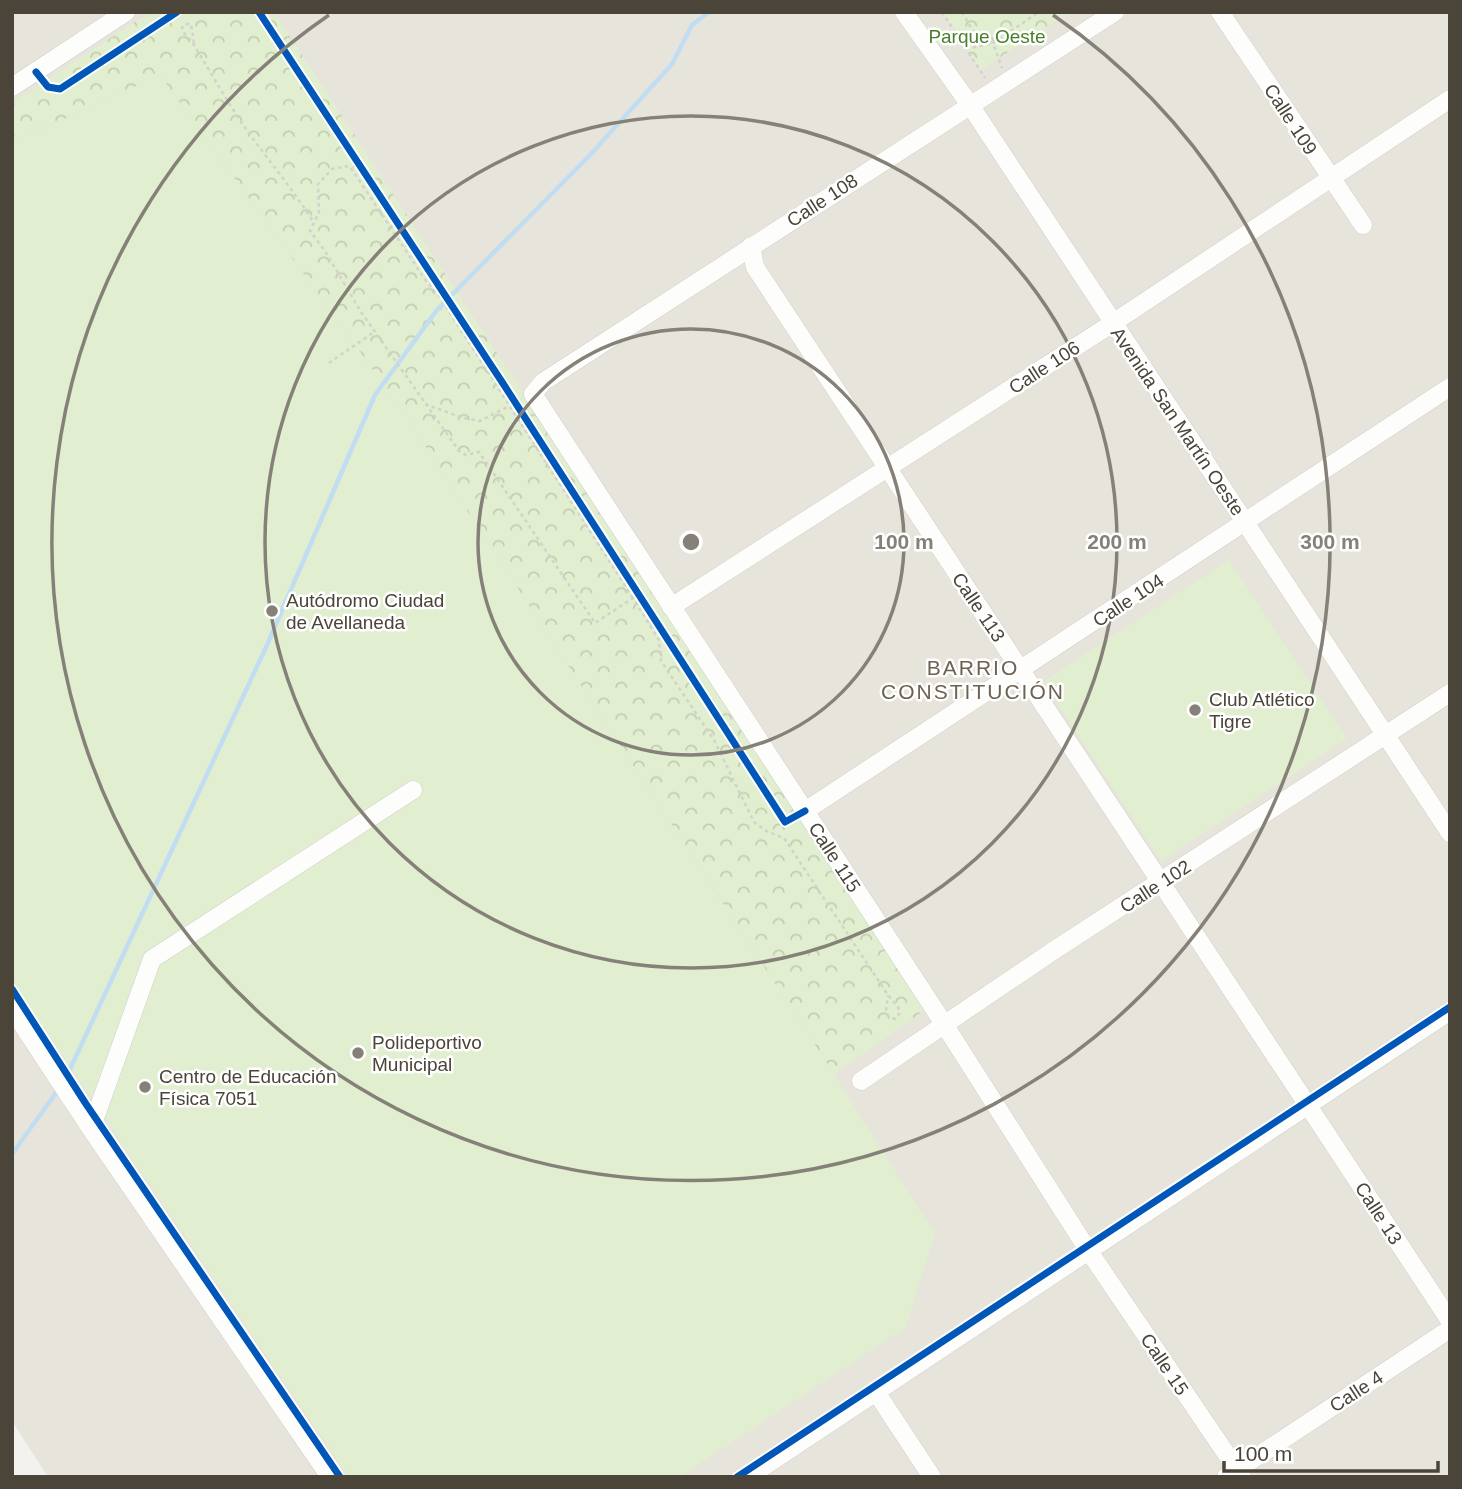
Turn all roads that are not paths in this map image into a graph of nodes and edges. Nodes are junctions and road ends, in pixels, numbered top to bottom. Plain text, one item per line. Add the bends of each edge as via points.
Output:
1 (126, 12) edge
2 (904, 12) edge
3 (1115, 12) edge
4 (1220, 12) edge
5 (15, 79) edge
6 (1450, 99) edge
7 (970, 105) junction
8 (1329, 177) junction
9 (1363, 225) dead end
10 (751, 246) junction
11 (1113, 323) junction
12 (1450, 387) edge
13 (533, 394) joint
14 (887, 468) junction
15 (1245, 523) junction
16 (671, 607) junction
17 (1021, 670) junction
18 (1450, 693) edge
19 (1386, 735) junction
20 (413, 790) dead end
21 (805, 811) junction
22 (1450, 833) edge
23 (1161, 882) junction
24 (12, 1009) edge
25 (1450, 1011) edge
26 (944, 1024) junction
27 (861, 1081) dead end
28 (1309, 1105) junction
29 (91, 1129) junction
30 (1088, 1251) junction
31 (1450, 1321) edge
32 (1450, 1329) edge
33 (876, 1392) junction
34 (1235, 1474) edge
35 (330, 1477) edge
36 (748, 1477) edge
37 (932, 1477) edge

1 - 5 street
2 - 7 street, Avenida San Martín Oeste
3 - 7 street, Calle 108
4 - 8 street, Calle 109
6 - 8 street, Calle 106
7 - 10 street, Calle 108
7 - 11 street, Avenida San Martín Oeste
8 - 9 street, Calle 109
8 - 11 street, Calle 106
10 - 13 street, Calle 108 via 543,382
10 - 14 street, Calle 113 via 755,267
11 - 14 street, Calle 106
11 - 15 street, Avenida San Martín Oeste
12 - 15 street, Calle 104
13 - 16 street, Calle 115
14 - 16 street, Calle 106
14 - 17 street, Calle 113
15 - 17 street, Calle 104
15 - 19 street, Avenida San Martín Oeste
16 - 21 street, Calle 115
17 - 21 street, Calle 104
17 - 23 street, Calle 113
18 - 19 street, Calle 102
19 - 22 street, Avenida San Martín Oeste
19 - 23 street, Calle 102
20 - 29 street via 152,958
21 - 26 street, Calle 115
23 - 26 street, Calle 102
23 - 28 street, Calle 113
24 - 29 street
25 - 28 street
26 - 27 street, Calle 102
26 - 30 street, Calle 115
28 - 30 street
28 - 31 street, Calle 13
29 - 35 street
30 - 33 street
30 - 34 street, Calle 15
32 - 34 street, Calle 4
33 - 36 street
33 - 37 street

